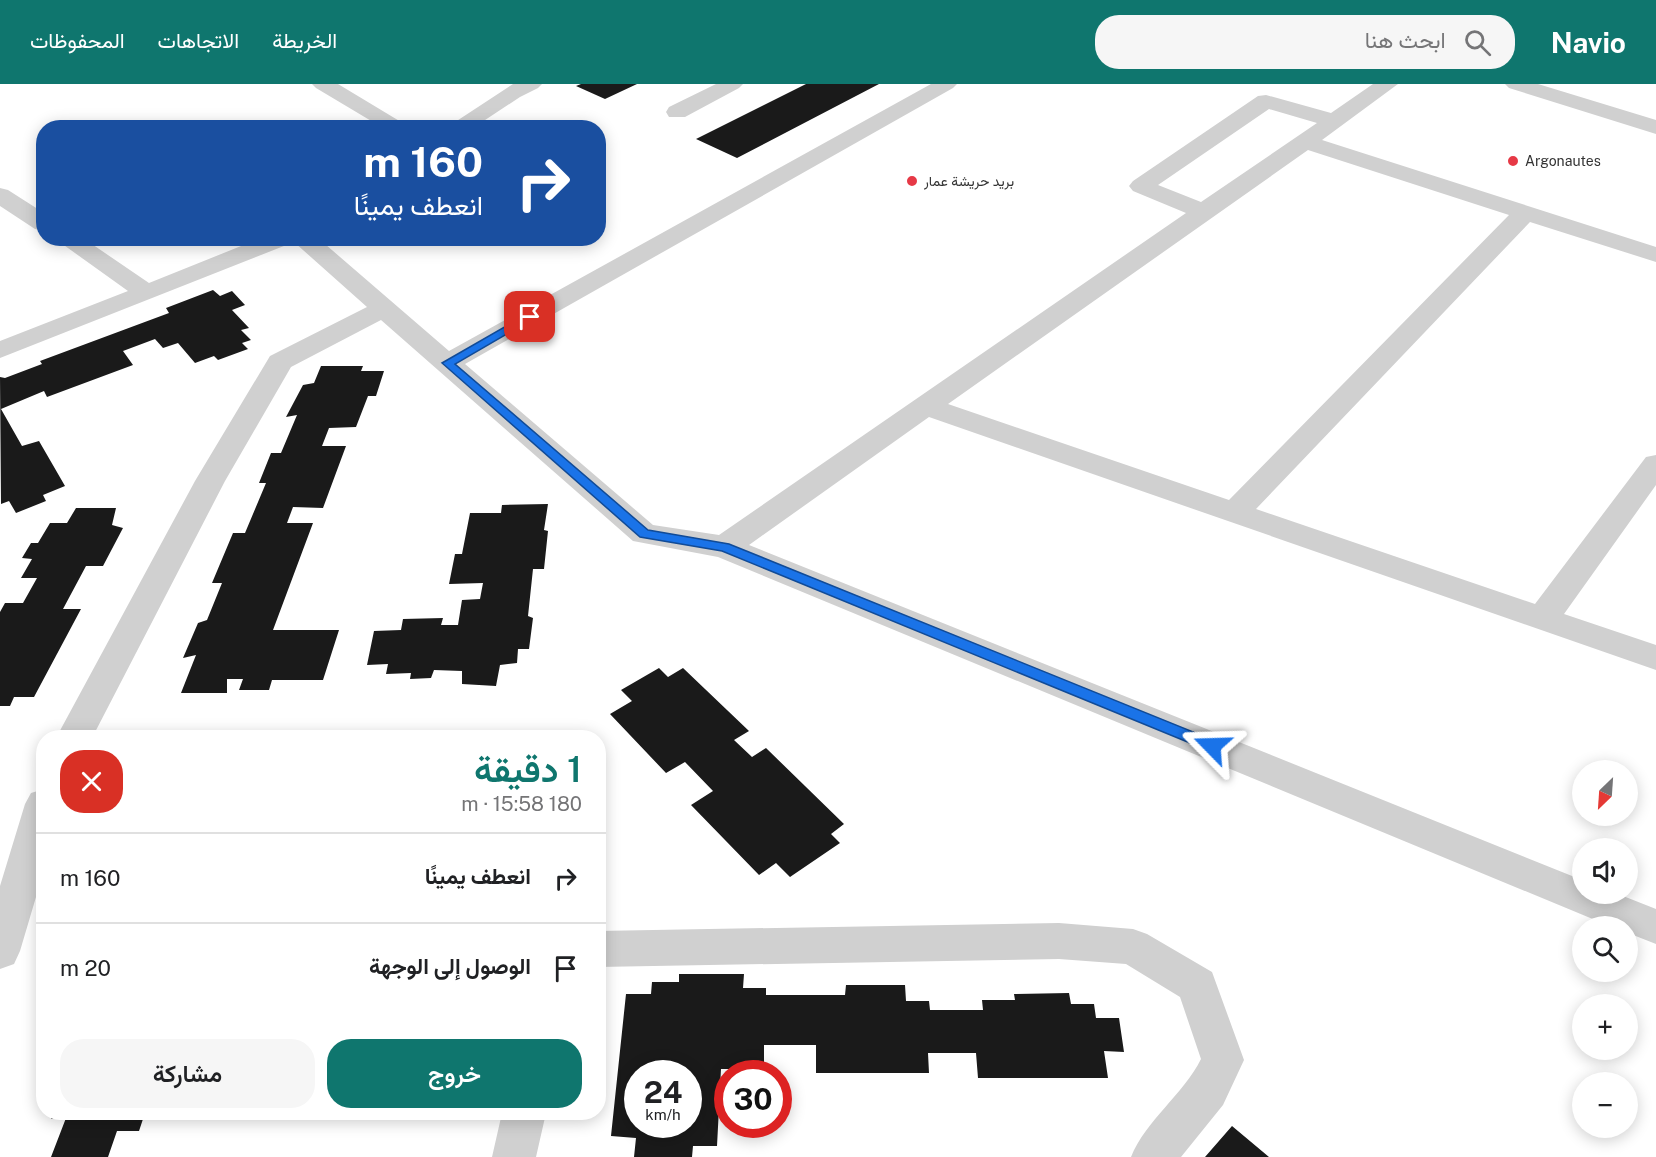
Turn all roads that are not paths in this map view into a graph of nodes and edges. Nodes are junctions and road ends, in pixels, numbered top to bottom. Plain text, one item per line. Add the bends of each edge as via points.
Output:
1 (322, 84) edge
2 (531, 84) edge
3 (732, 84) edge
4 (946, 84) edge
5 (1387, 84) edge
6 (1516, 84) edge
7 (677, 112) dead end
8 (386, 120) edge
9 (469, 120) edge
10 (1334, 121) junction
11 (1656, 127) edge
12 (1304, 141) junction
13 (0, 195) edge
14 (1204, 212) junction
15 (1525, 213) junction
16 (36, 219) edge
17 (78, 246) edge
18 (264, 246) edge
19 (312, 246) edge
20 (1656, 255) edge
21 (147, 293) junction
22 (384, 309) junction
23 (0, 350) edge
24 (447, 363) junction
25 (925, 406) junction
26 (1656, 464) edge
27 (1234, 513) junction
28 (724, 547) junction
29 (1542, 619) junction
30 (1656, 658) edge
31 (78, 730) edge
32 (36, 831) edge
33 (1656, 927) edge
34 (606, 949) edge
35 (0, 951) edge
36 (522, 1120) edge
37 (514, 1157) edge
38 (1153, 1157) edge

1 - 8 street
2 - 9 street
3 - 7 street
4 - 24 street
5 - 10 street
6 - 11 street
10 - 12 street
10 - 14 street via 1266,101 1141,186
12 - 14 street
12 - 15 street
13 - 16 street
14 - 25 street
15 - 20 street
15 - 27 street
17 - 21 street
18 - 21 street
19 - 22 street
21 - 23 street
22 - 24 street
22 - 31 street via 280,362 210,482
24 - 28 street via 644,534
25 - 27 street
25 - 28 street
26 - 29 street
27 - 29 street
28 - 33 street
29 - 30 street
32 - 35 street
34 - 38 street via 1059,941 1133,947 1197,985 1223,1060 1208,1090
36 - 37 street

